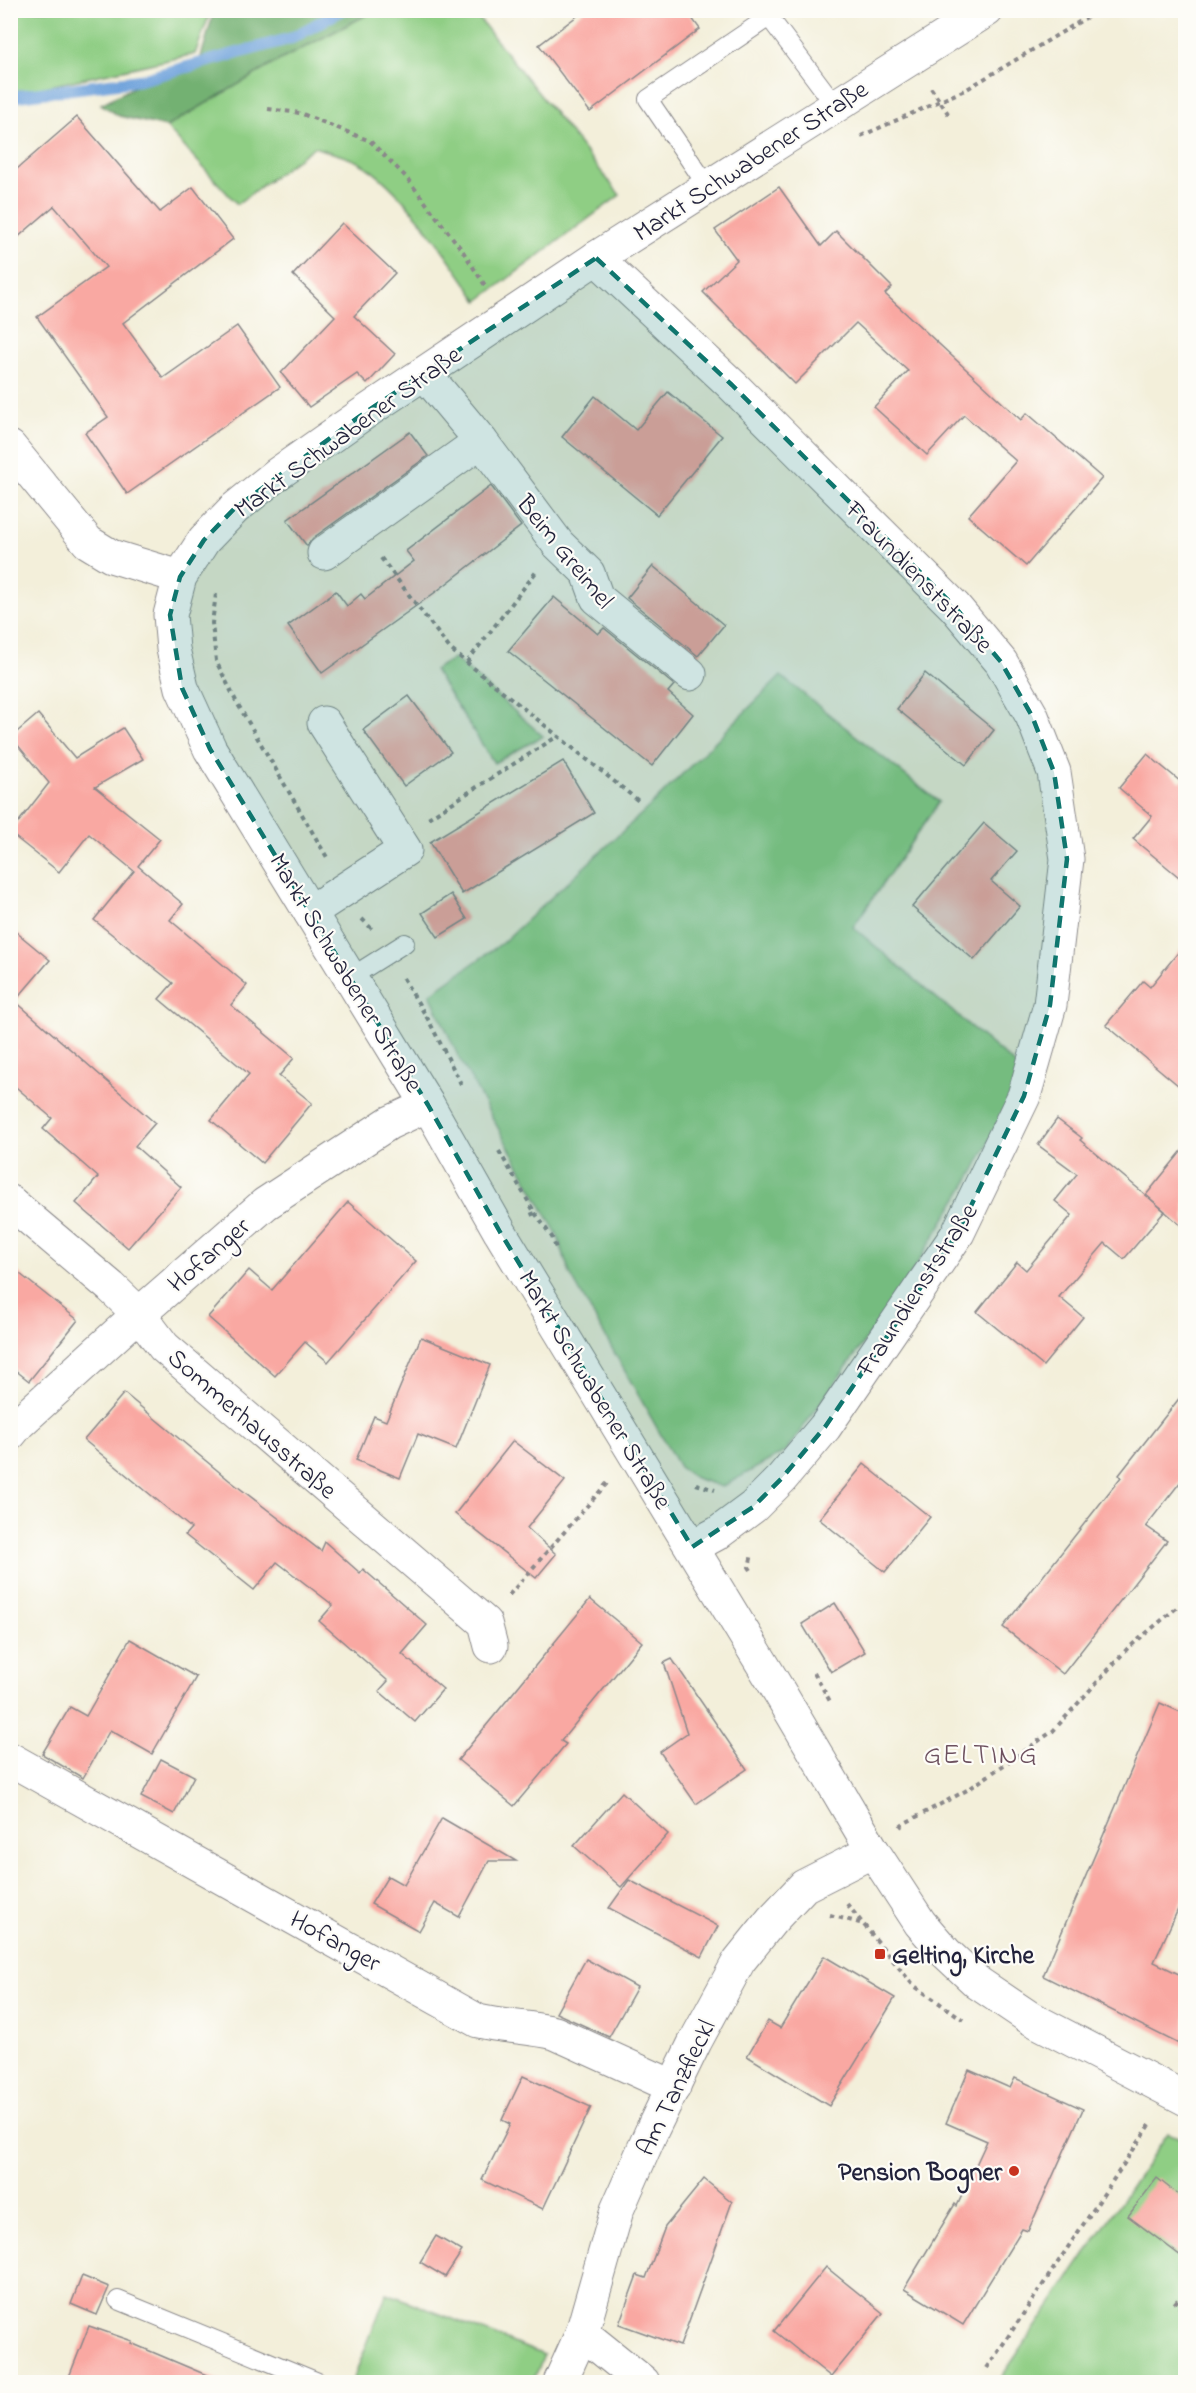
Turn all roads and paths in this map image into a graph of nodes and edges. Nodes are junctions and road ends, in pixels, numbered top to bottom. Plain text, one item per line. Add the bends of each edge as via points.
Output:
1 (987, 10) edge
2 (835, 105) junction
3 (268, 109) dead end
4 (708, 187) junction
5 (596, 258) junction
6 (506, 318) junction
7 (425, 374) junction
8 (481, 441) junction
9 (10, 447) edge
10 (359, 528) junction
11 (558, 544) junction
12 (324, 553) dead end
13 (180, 577) junction
14 (467, 662) junction
15 (690, 674) dead end
16 (324, 723) dead end
17 (558, 736) junction
18 (641, 803) dead end
19 (439, 812) dead end
20 (310, 912) junction
21 (405, 943) dead end
22 (351, 977) junction
23 (428, 1105) junction
24 (10, 1202) edge
25 (139, 1314) junction
26 (10, 1434) edge
27 (609, 1480) dead end
28 (758, 1503) junction
29 (692, 1547) junction
30 (755, 1577) dead end
31 (1185, 1600) edge
32 (488, 1634) joint
33 (810, 1667) dead end
34 (831, 1706) dead end
35 (10, 1759) edge
36 (873, 1851) junction
37 (884, 1950) dead end
38 (880, 1954) dead end
39 (674, 2087) junction
40 (1185, 2099) edge
41 (1154, 2121) dead end
42 (1185, 2290) edge
43 (118, 2300) dead end
44 (1182, 2309) dead end
45 (582, 2333) junction
46 (987, 2368) dead end
47 (318, 2382) edge
48 (560, 2382) edge
49 (643, 2382) edge

1 - 2 street, Markt Schwabener Straße
2 - 4 street, Markt Schwabener Straße
2 - 4 lane via 769,17 648,99
3 - 6 path via 300,113 370,141 406,177 462,250
4 - 5 street, Markt Schwabener Straße
5 - 6 street, Markt Schwabener Straße
5 - 28 street, Fraundienststraße via 748,401 955,607 994,654 1032,716 1054,772 1062,815 1067,859 1050,1005 1024,1096 958,1233 825,1426
6 - 7 street, Markt Schwabener Straße
7 - 8 street, Beim Greimel
7 - 13 street, Markt Schwabener Straße via 276,475 234,509 204,540
8 - 10 street
8 - 11 street, Beim Greimel
9 - 13 street via 88,542 111,555
10 - 12 street
10 - 14 path via 450,649
11 - 14 path
11 - 15 street, Beim Greimel via 588,573 597,598
13 - 20 street, Markt Schwabener Straße via 170,615 182,688 210,749
14 - 17 path
16 - 20 street via 405,850
17 - 18 path
17 - 19 path
20 - 22 street, Markt Schwabener Straße
21 - 22 lane
22 - 23 street, Markt Schwabener Straße
23 - 25 street, Hofanger via 389,1123 265,1204
23 - 29 street, Markt Schwabener Straße via 500,1232
24 - 25 street, Sommerhausstraße
25 - 26 street, Hofanger
25 - 32 street, Sommerhausstraße via 164,1347
27 - 32 path
28 - 29 street, Fraundienststraße
28 - 30 path via 770,1523 755,1545 749,1567
29 - 36 street, Markt Schwabener Straße
31 - 36 path via 1127,1649 1053,1731 969,1789 905,1822
33 - 34 path
35 - 39 street, Hofanger via 478,2021 555,2034
36 - 39 street, Am Tanzfleckl via 804,1886 772,1920 739,1961
36 - 40 street, Markt Schwabener Straße via 920,1923 978,1983 1030,2018
37 - 38 path
39 - 45 street, Am Tanzfleckl via 617,2210
41 - 46 path
42 - 44 path via 1175,2303
43 - 47 lane
45 - 48 street, Am Tanzfleckl
45 - 49 street

